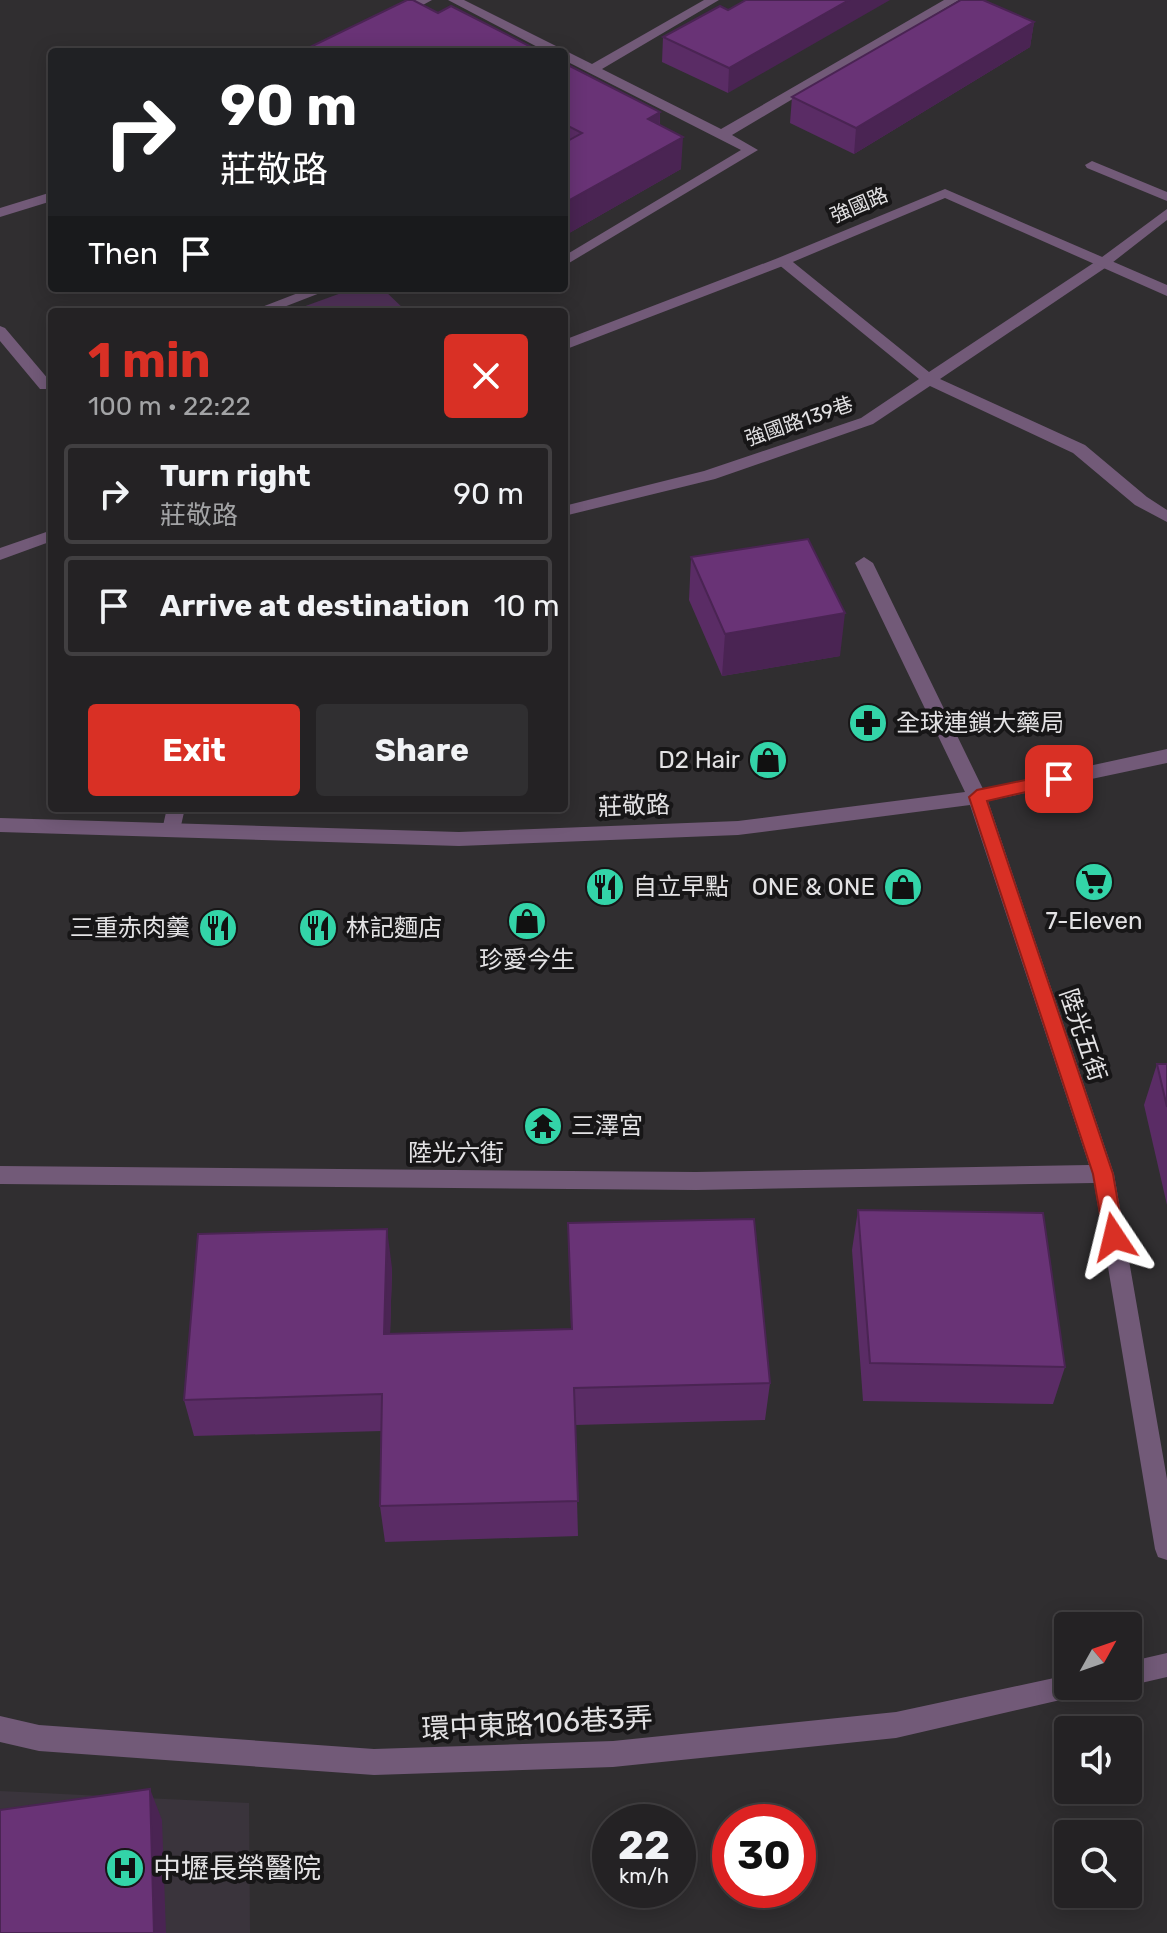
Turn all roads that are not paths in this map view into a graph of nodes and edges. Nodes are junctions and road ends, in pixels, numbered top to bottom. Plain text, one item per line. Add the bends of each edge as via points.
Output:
1 (426, 0) edge
2 (454, 0) edge
3 (713, 0) edge
4 (953, 0) edge
5 (385, 20) edge
6 (549, 48) edge
7 (568, 57) edge
8 (592, 69) junction
9 (721, 135) junction
10 (1092, 165) dead end
11 (48, 197) edge
12 (1167, 197) edge
13 (0, 213) edge
14 (1167, 213) edge
15 (568, 260) edge
16 (783, 261) junction
17 (1103, 263) junction
18 (1167, 291) edge
19 (314, 292) edge
20 (268, 308) edge
21 (0, 331) edge
22 (568, 343) edge
23 (929, 380) junction
24 (48, 385) edge
25 (568, 510) edge
26 (1167, 517) edge
27 (48, 536) edge
28 (0, 554) edge
29 (864, 563) dead end
30 (1167, 756) edge
31 (977, 797) junction
32 (175, 812) edge
33 (0, 825) edge
34 (171, 830) junction
35 (1103, 1174) junction
36 (0, 1175) edge
37 (1167, 1549) edge
38 (1167, 1665) edge
39 (1142, 1671) edge
40 (1054, 1690) edge
41 (0, 1729) edge

1 - 5 street
2 - 6 street
3 - 8 street
4 - 9 street
7 - 8 street
8 - 9 street
9 - 15 street via 751,150
10 - 12 street
11 - 13 street
14 - 17 street, 強國路139巷
16 - 17 street, 強國路 via 945,193
16 - 22 street, 強國路
16 - 23 street
17 - 18 street, 強國路
17 - 23 street, 強國路139巷
19 - 20 street
21 - 24 street
23 - 25 street, 強國路139巷 via 867,421 709,475
23 - 26 street via 1079,449
27 - 28 street
29 - 31 street, 陸光五街
30 - 31 street, 莊敬路
31 - 34 street, 莊敬路 via 722,829 459,839
31 - 35 street, 陸光五街
32 - 34 street
33 - 34 street, 莊敬路
35 - 36 street, 陸光六街 via 696,1181
35 - 37 street, 陸光五街
38 - 39 street
40 - 41 street, 環中東路106巷3弄 via 896,1725 613,1754 374,1762 39,1738

